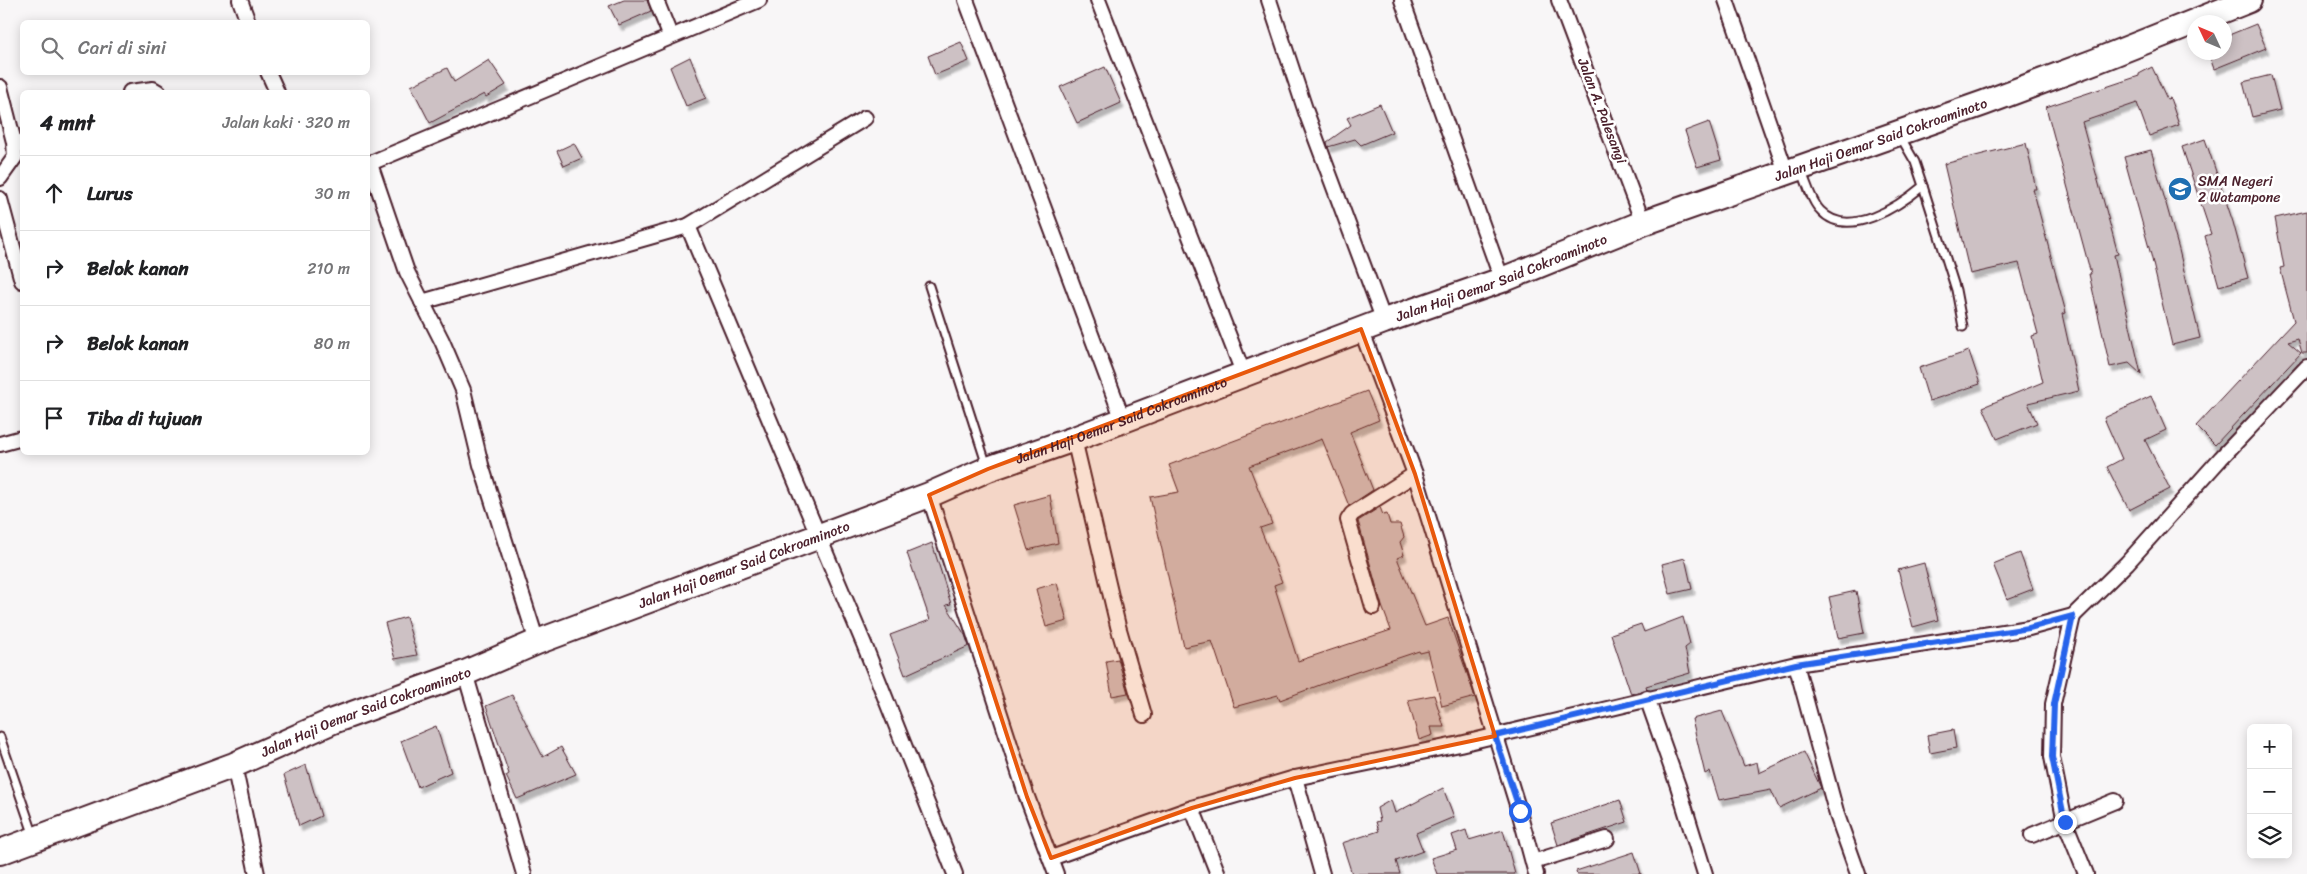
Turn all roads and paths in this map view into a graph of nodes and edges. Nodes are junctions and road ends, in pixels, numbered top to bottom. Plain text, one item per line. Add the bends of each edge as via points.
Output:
1 (240, 0) edge
2 (656, 0) edge
3 (759, 0) edge
4 (966, 0) edge
5 (1098, 0) edge
6 (1268, 0) edge
7 (1402, 0) edge
8 (1559, 0) edge
9 (1726, 0) edge
10 (2249, 0) edge
11 (247, 20) edge
12 (670, 35) junction
13 (269, 75) edge
14 (0, 87) edge
15 (276, 90) edge
16 (16, 118) edge
17 (865, 118) dead end
18 (1898, 133) junction
19 (370, 164) edge
20 (370, 167) edge
21 (1793, 170) junction
22 (0, 178) edge
23 (1923, 186) junction
24 (0, 199) edge
25 (1643, 223) junction
26 (688, 226) junction
27 (20, 274) edge
28 (1502, 280) junction
29 (929, 286) dead end
30 (422, 302) junction
31 (1384, 320) junction
32 (1963, 327) dead end
33 (1361, 329) junction
34 (2307, 367) edge
35 (1244, 375) junction
36 (1123, 420) junction
37 (20, 439) edge
38 (1074, 439) junction
39 (0, 444) edge
40 (988, 469) junction
41 (1415, 474) junction
42 (929, 495) junction
43 (816, 536) junction
44 (1373, 607) dead end
45 (2073, 616) junction
46 (537, 642) junction
47 (1796, 664) junction
48 (464, 673) junction
49 (1647, 698) junction
50 (1144, 716) dead end
51 (1495, 736) junction
52 (0, 737) edge
53 (234, 765) junction
54 (1296, 778) junction
55 (2114, 801) dead end
56 (1192, 808) junction
57 (2065, 822) junction
58 (2032, 835) dead end
59 (35, 839) junction
60 (1607, 839) dead end
61 (0, 852) edge
62 (1051, 858) junction
63 (1534, 868) edge
64 (257, 874) edge
65 (524, 874) edge
66 (955, 874) edge
67 (1056, 874) edge
68 (1218, 874) edge
69 (1322, 874) edge
70 (1705, 874) edge
71 (1858, 874) edge
72 (2086, 874) edge

1 - 11 street
2 - 12 street
3 - 12 street
4 - 36 street
5 - 35 street
6 - 31 street
7 - 28 street
8 - 25 street, Jalan A. Palesangi
9 - 21 street
10 - 18 highway, Jalan Haji Oemar Said Cokroaminoto via 2096,61
12 - 19 street
13 - 15 street
14 - 16 street
16 - 22 street via 15,157
17 - 26 street
18 - 21 highway, Jalan Haji Oemar Said Cokroaminoto
18 - 23 lane via 1915,162
20 - 30 street via 407,272
21 - 23 lane via 1819,210 1832,220 1857,222 1882,214
21 - 25 highway, Jalan Haji Oemar Said Cokroaminoto
23 - 32 lane via 1956,290
24 - 27 street
25 - 28 highway, Jalan Haji Oemar Said Cokroaminoto
26 - 30 street
26 - 43 street
28 - 31 highway, Jalan Haji Oemar Said Cokroaminoto
29 - 40 lane
30 - 46 street via 463,390 481,465
31 - 33 highway, Jalan Haji Oemar Said Cokroaminoto
33 - 35 highway, Jalan Haji Oemar Said Cokroaminoto
33 - 41 street
34 - 45 street via 2127,564
35 - 36 highway, Jalan Haji Oemar Said Cokroaminoto
36 - 38 highway, Jalan Haji Oemar Said Cokroaminoto
37 - 39 street
38 - 40 highway, Jalan Haji Oemar Said Cokroaminoto
38 - 50 street via 1118,626
40 - 42 highway, Jalan Haji Oemar Said Cokroaminoto
41 - 44 street via 1352,514 1348,520
41 - 51 street
42 - 43 highway, Jalan Haji Oemar Said Cokroaminoto
42 - 62 street via 1027,797
43 - 46 highway, Jalan Haji Oemar Said Cokroaminoto
43 - 66 street via 870,660
45 - 47 street via 2029,628
45 - 57 street via 2054,704 2052,757
46 - 48 highway, Jalan Haji Oemar Said Cokroaminoto
47 - 49 street
47 - 71 street via 1837,814
48 - 53 highway, Jalan Haji Oemar Said Cokroaminoto via 333,721
48 - 65 street
49 - 51 street
49 - 70 street
51 - 54 street
51 - 63 street via 1520,811
52 - 59 lane
53 - 59 highway, Jalan Haji Oemar Said Cokroaminoto
53 - 64 street
54 - 56 street
54 - 69 street
55 - 57 street
56 - 62 street
56 - 68 street
57 - 58 street
57 - 72 street
59 - 61 highway, Jalan Haji Oemar Said Cokroaminoto
60 - 63 street
62 - 67 street

